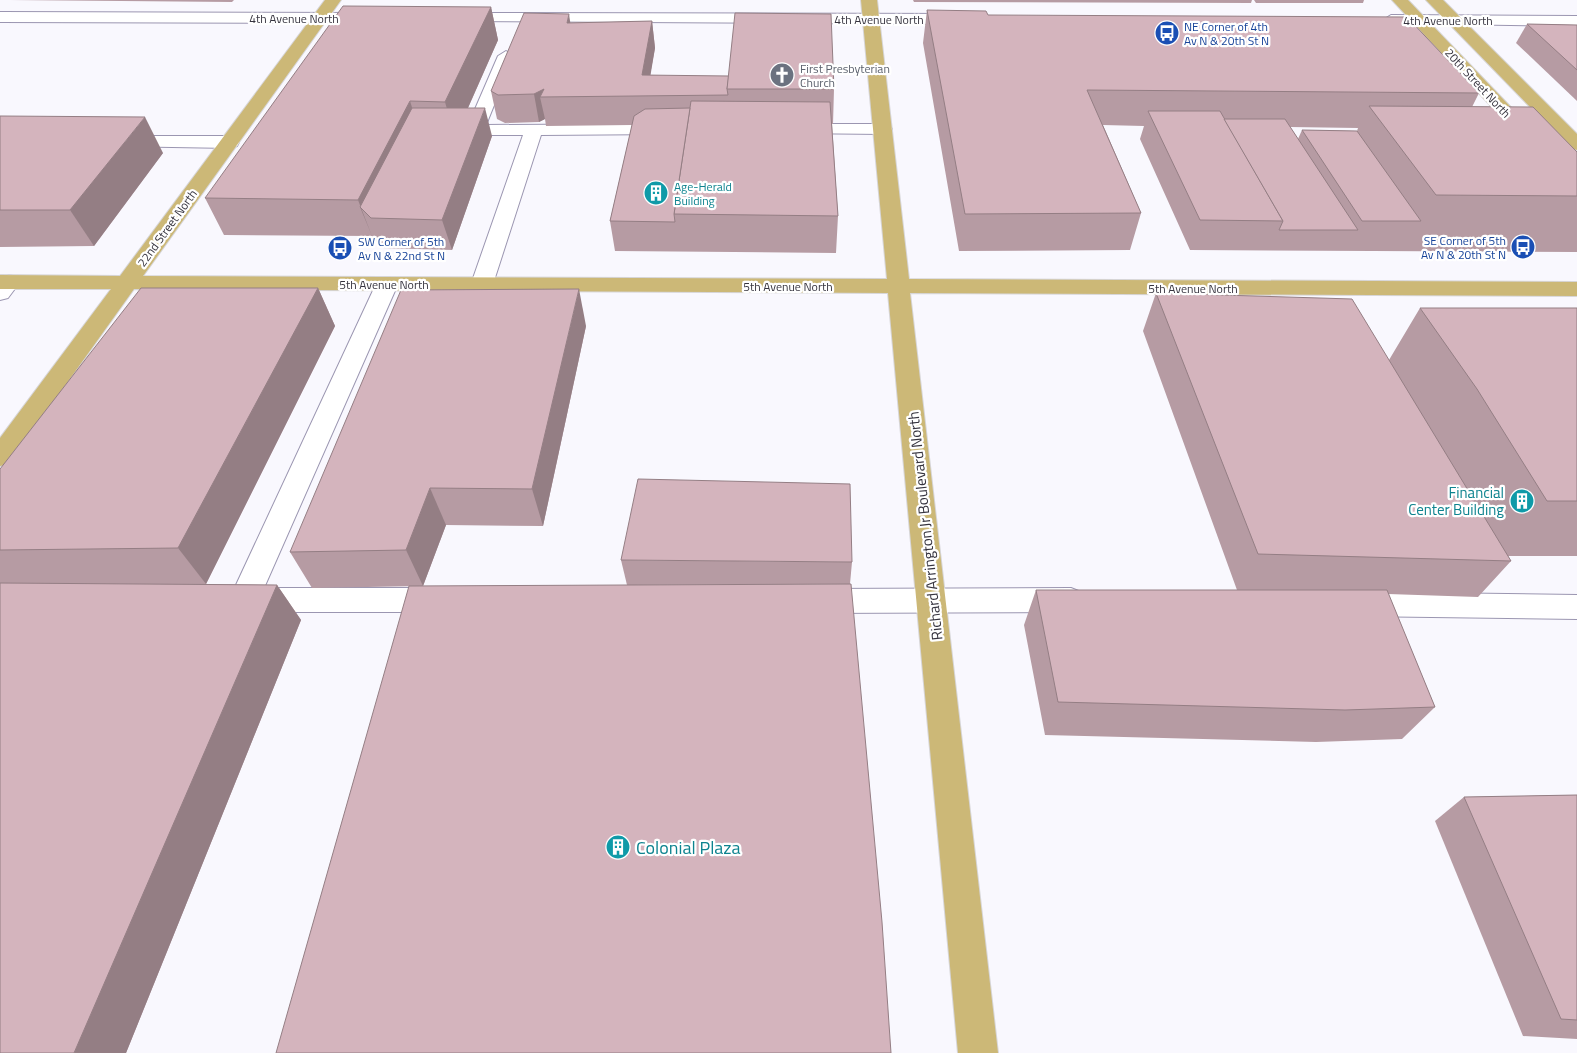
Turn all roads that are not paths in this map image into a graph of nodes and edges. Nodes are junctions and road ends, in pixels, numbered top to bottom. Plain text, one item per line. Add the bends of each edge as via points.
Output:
1 (334, 0) edge
2 (869, 0) edge
3 (1400, 0) edge
4 (1434, 0) edge
5 (0, 17) edge
6 (68, 18) junction
7 (320, 18) junction
8 (391, 18) edge
9 (440, 18) edge
10 (872, 19) junction
11 (980, 19) edge
12 (1372, 20) edge
13 (1419, 20) junction
14 (1454, 20) junction
15 (1577, 22) edge
16 (48, 36) dead end
17 (514, 36) edge
18 (534, 129) junction
19 (685, 129) edge
20 (775, 129) edge
21 (883, 129) junction
22 (1574, 137) edge
23 (102, 142) edge
24 (230, 142) junction
25 (1577, 187) edge
26 (127, 282) junction
27 (387, 284) junction
28 (482, 284) junction
29 (3, 286) edge
30 (899, 286) junction
31 (1577, 289) edge
32 (0, 456) edge
33 (214, 600) edge
34 (244, 600) junction
35 (464, 600) edge
36 (793, 601) edge
37 (933, 601) junction
38 (1093, 601) edge
39 (1330, 604) edge
40 (1577, 606) edge
41 (978, 1053) edge

1 - 7 main road, 22nd Street North
2 - 10 main road, Richard Arrington Jr Boulevard North
3 - 13 main road, 20th Street North
4 - 14 main road, 20th Street North
5 - 6 street, 4th Avenue North
6 - 7 street, 4th Avenue North
6 - 16 street
7 - 8 street, 4th Avenue North
7 - 24 main road, 22nd Street North
9 - 10 street, 4th Avenue North
10 - 11 street, 4th Avenue North
10 - 21 main road, Richard Arrington Jr Boulevard North
12 - 13 street, 4th Avenue North
13 - 14 street, 4th Avenue North
13 - 25 main road, 20th Street North
14 - 15 street, 4th Avenue North
14 - 22 main road, 20th Street North
17 - 18 street via 475,130
18 - 19 street
18 - 28 street
20 - 21 street
21 - 30 main road, Richard Arrington Jr Boulevard North
23 - 24 street
24 - 26 main road, 22nd Street North
26 - 27 main road, 5th Avenue North
26 - 29 main road, 5th Avenue North
26 - 32 main road, 22nd Street North
27 - 28 main road, 5th Avenue North
27 - 34 street
28 - 30 main road, 5th Avenue North
30 - 31 main road, 5th Avenue North
30 - 37 main road, Richard Arrington Jr Boulevard North
33 - 34 street
34 - 35 street
36 - 37 street
37 - 38 street
37 - 41 main road, Richard Arrington Jr Boulevard North
39 - 40 street

